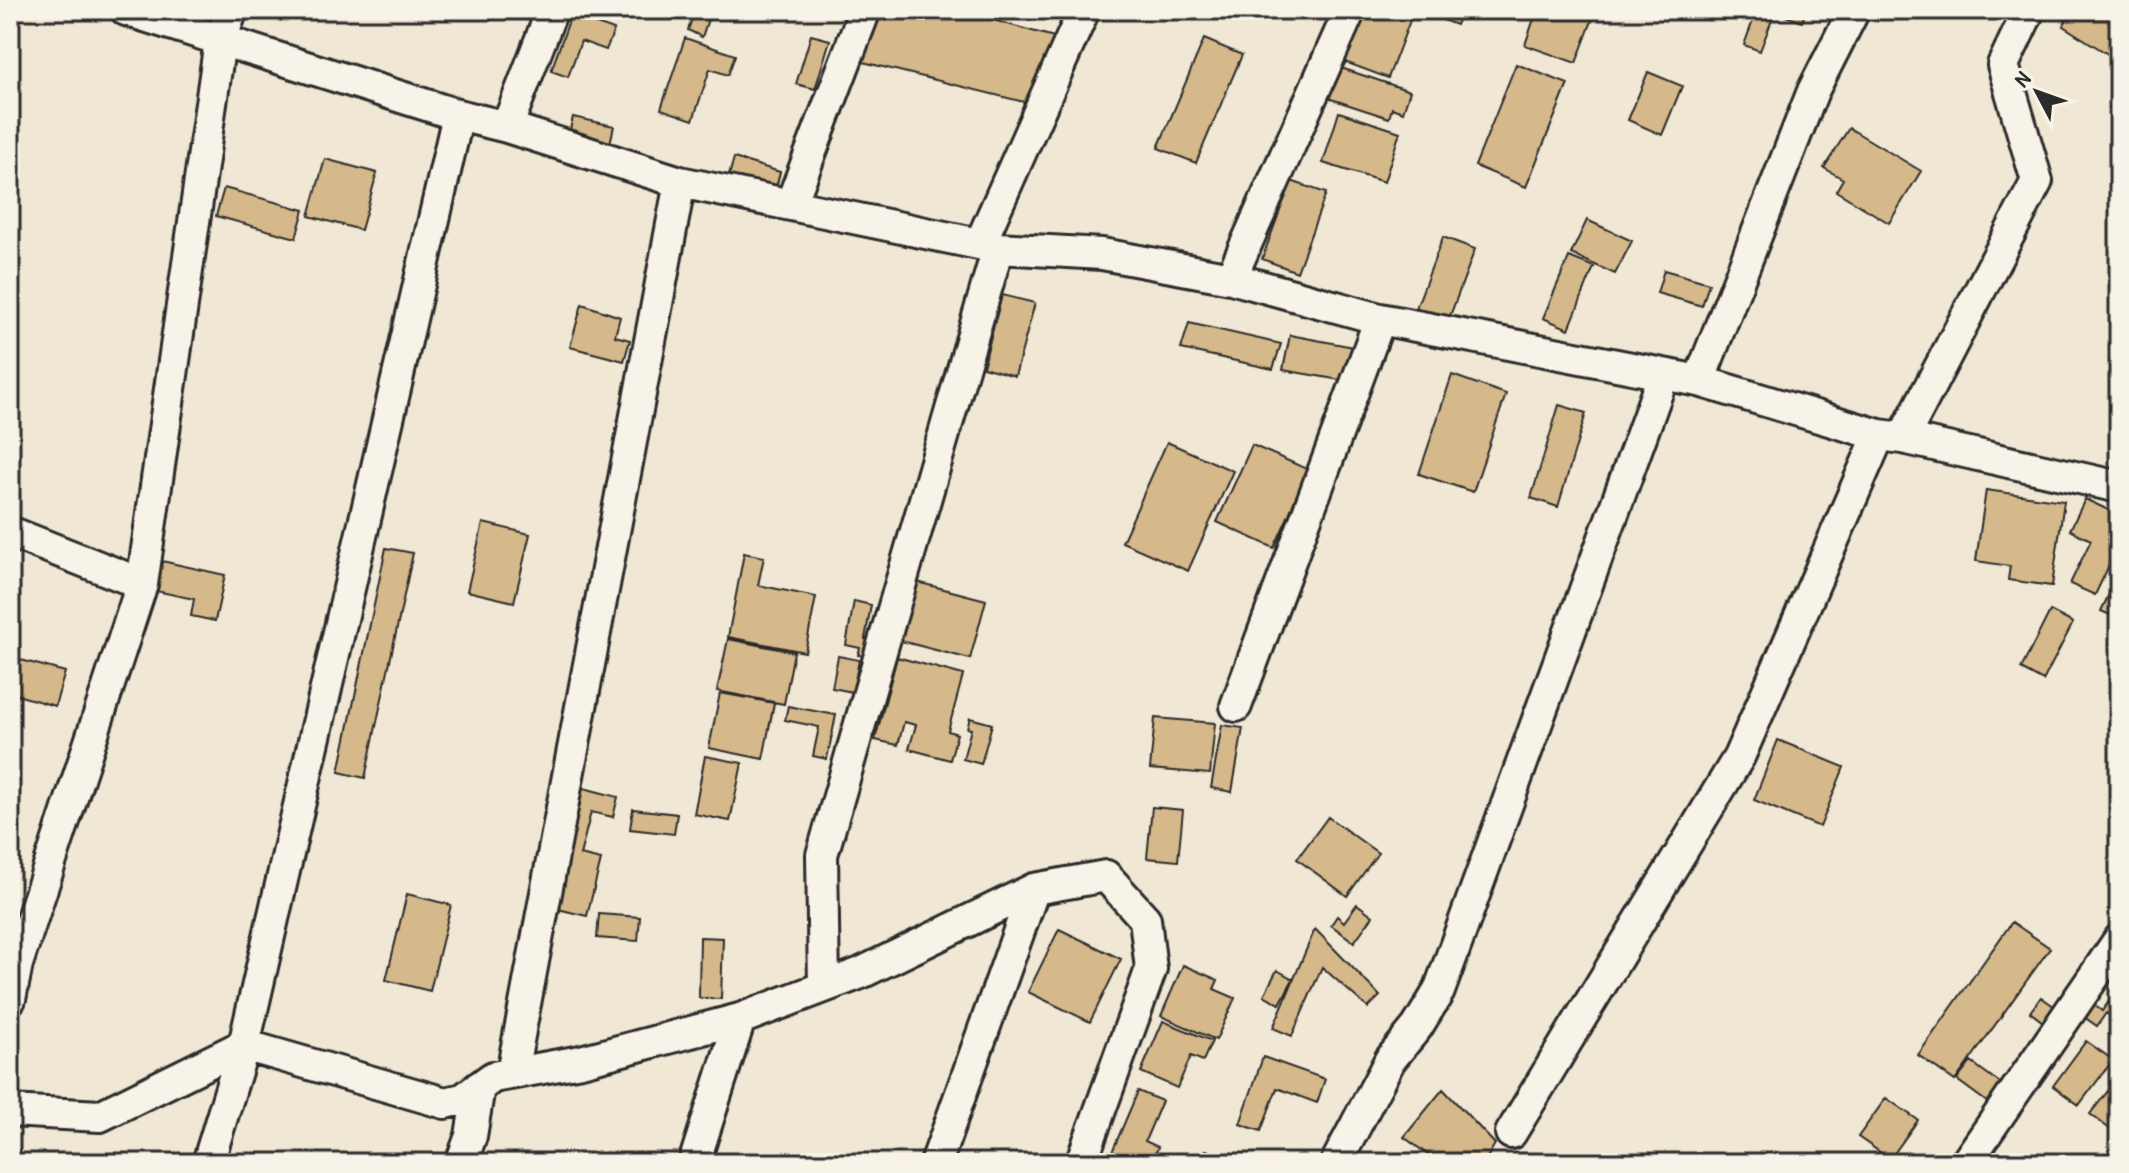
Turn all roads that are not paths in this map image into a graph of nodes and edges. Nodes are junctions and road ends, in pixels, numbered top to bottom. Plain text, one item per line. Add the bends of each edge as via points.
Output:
1 (126, 10) edge
2 (232, 10) edge
3 (552, 10) edge
4 (865, 10) edge
5 (1084, 10) edge
6 (1350, 10) edge
7 (1854, 10) edge
8 (2029, 10) edge
9 (220, 41) junction
10 (458, 115) junction
11 (507, 127) junction
12 (680, 182) junction
13 (791, 204) junction
14 (989, 246) junction
15 (1231, 278) junction
16 (1380, 319) junction
17 (1663, 376) junction
18 (1699, 381) junction
19 (1891, 436) junction
20 (2119, 487) edge
21 (10, 532) edge
22 (142, 584) junction
23 (1236, 706) dead end
24 (1034, 889) junction
25 (2119, 940) edge
26 (824, 987) junction
27 (10, 999) edge
28 (740, 1019) junction
29 (244, 1045) junction
30 (512, 1073) junction
31 (479, 1087) junction
32 (10, 1111) edge
33 (1511, 1133) dead end
34 (208, 1163) edge
35 (461, 1163) edge
36 (694, 1163) edge
37 (936, 1163) edge
38 (1081, 1163) edge
39 (1336, 1163) edge
40 (1966, 1163) edge

1 - 9 street
2 - 9 street
3 - 11 street
4 - 13 street
5 - 14 street
6 - 15 street
7 - 18 street via 1813,91
8 - 19 street via 2003,65 2037,181
9 - 10 street
9 - 22 street
10 - 11 street
10 - 29 street
11 - 12 street
12 - 13 street
12 - 30 street
13 - 14 street
14 - 15 street via 1102,254
14 - 26 street via 822,855
15 - 16 street
16 - 17 street
16 - 23 street
17 - 18 street
17 - 39 street via 1439,991 1390,1060
18 - 19 street
19 - 20 street
19 - 33 street via 1739,757
21 - 22 street
22 - 27 street
24 - 26 street
24 - 37 street
24 - 38 street via 1106,876 1145,919 1151,969
25 - 40 street
26 - 28 street
28 - 30 street via 581,1061
28 - 36 street
29 - 31 street via 445,1103 463,1099
29 - 32 street via 100,1116
29 - 34 street
30 - 31 street
31 - 35 street

